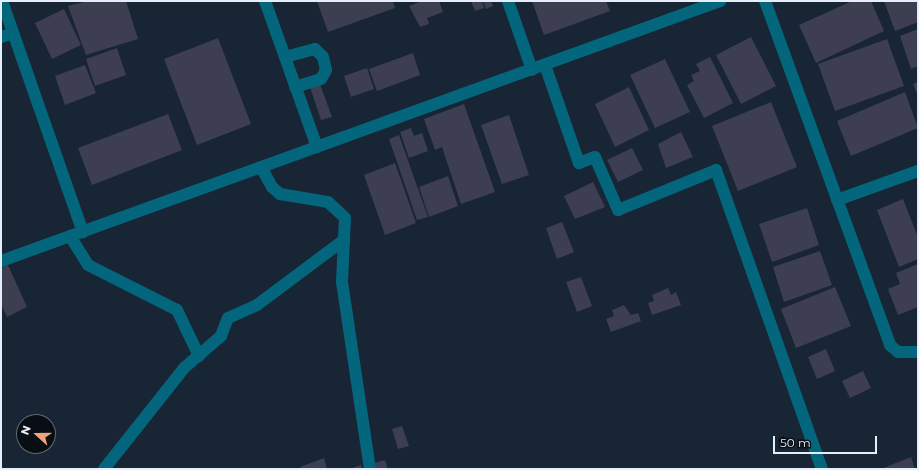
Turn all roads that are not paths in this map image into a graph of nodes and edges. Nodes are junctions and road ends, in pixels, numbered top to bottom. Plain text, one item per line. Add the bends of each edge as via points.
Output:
1 (2, 1) edge
2 (265, 1) edge
3 (508, 1) edge
4 (720, 1) edge
5 (765, 1) edge
6 (13, 33) junction
7 (1, 37) edge
8 (285, 57) junction
9 (545, 65) junction
10 (532, 70) junction
11 (295, 87) junction
12 (317, 148) junction
13 (261, 167) junction
14 (918, 170) edge
15 (837, 200) junction
16 (83, 232) junction
17 (70, 236) junction
18 (344, 240) junction
19 (1, 261) edge
20 (918, 352) edge
21 (199, 356) junction
22 (104, 469) edge
23 (370, 469) edge
24 (822, 469) edge

1 - 6 lane
2 - 8 lane
3 - 10 lane
4 - 9 lane
5 - 15 lane
6 - 7 lane
6 - 16 lane
8 - 11 lane
8 - 11 lane via 315,49 322,57 326,70 321,79
9 - 10 lane
9 - 24 lane via 579,163 595,157 618,210 716,170
10 - 12 lane
11 - 12 lane
12 - 13 lane
13 - 16 lane
13 - 18 lane via 272,187 280,194 336,206 345,218
14 - 15 lane
15 - 20 lane via 890,345 898,352
16 - 17 lane
17 - 19 lane
17 - 21 lane via 88,265 177,310
18 - 21 lane via 257,305 232,315 221,336
18 - 23 lane via 343,290
21 - 22 lane via 184,368

